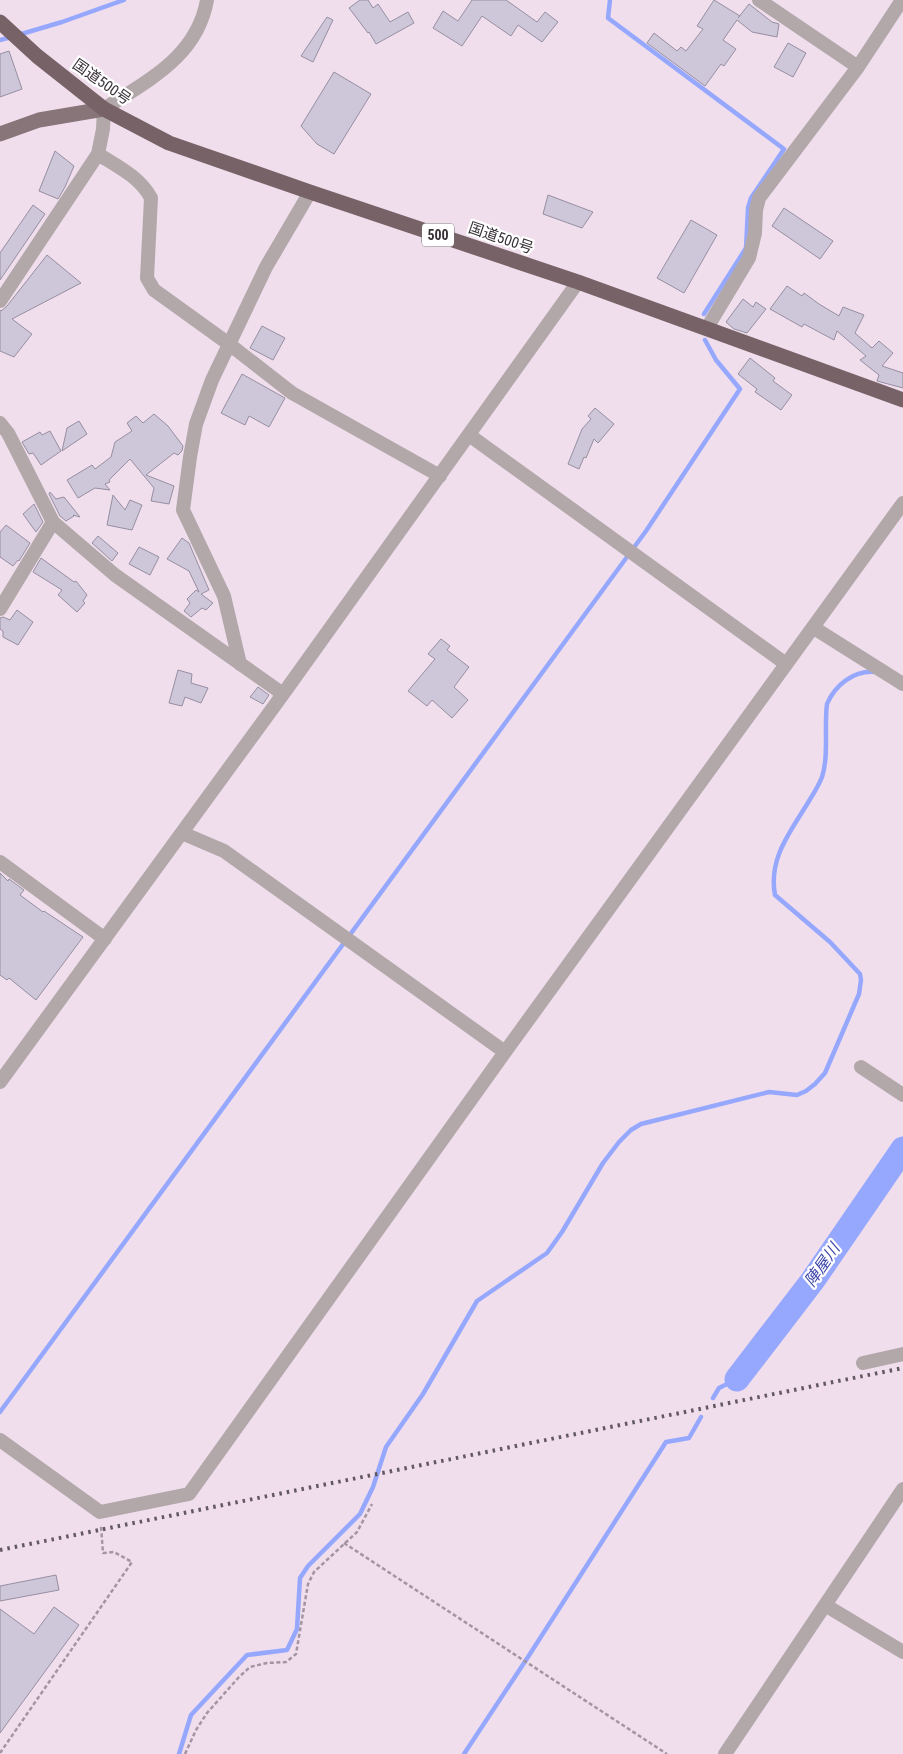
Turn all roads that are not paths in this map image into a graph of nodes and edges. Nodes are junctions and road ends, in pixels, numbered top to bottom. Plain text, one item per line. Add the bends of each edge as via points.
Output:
1 (207, 0) edge
2 (759, 0) edge
3 (902, 0) edge
4 (0, 22) edge
5 (858, 67) junction
6 (104, 109) junction
7 (0, 134) edge
8 (98, 154) junction
9 (310, 192) junction
10 (578, 282) junction
11 (0, 301) edge
12 (707, 328) junction
13 (229, 344) junction
14 (903, 400) edge
15 (0, 423) edge
16 (469, 435) junction
17 (440, 476) junction
18 (903, 503) edge
19 (53, 522) junction
20 (0, 609) edge
21 (814, 628) junction
22 (240, 664) junction
23 (786, 664) junction
24 (903, 684) edge
25 (283, 694) junction
26 (182, 832) junction
27 (0, 862) edge
28 (105, 939) junction
29 (505, 1052) junction
30 (861, 1066) dead end
31 (0, 1082) edge
32 (903, 1095) edge
33 (903, 1354) edge
34 (863, 1363) dead end
35 (0, 1440) edge
36 (903, 1489) edge
37 (825, 1605) junction
38 (903, 1652) edge
39 (725, 1754) edge

1 - 6 street via 192,39 181,54
2 - 5 street
3 - 5 street
4 - 6 highway, 国道500号 / 500
5 - 12 street via 759,198 749,258
6 - 7 main road via 39,120
6 - 8 street
6 - 9 highway, 国道500号 / 500 via 169,143
8 - 11 street
8 - 13 street via 133,176 151,198 147,278 154,290
9 - 10 highway, 国道500号 / 500
9 - 13 street via 266,267
10 - 12 highway, 国道500号 / 500
10 - 16 street
12 - 14 highway, 国道500号 / 500
13 - 17 street via 292,393
13 - 22 street via 196,424 183,510 224,596
15 - 19 street
16 - 17 street
16 - 23 street
17 - 25 street
18 - 21 street
19 - 20 street
19 - 22 street via 115,575
21 - 23 street
21 - 24 street
22 - 25 street
23 - 29 street
25 - 26 street
26 - 28 street
26 - 29 street via 224,852
27 - 28 street
28 - 31 street
29 - 35 street via 189,1494 100,1512
30 - 32 street
33 - 34 street
36 - 37 street
37 - 38 street
37 - 39 street

